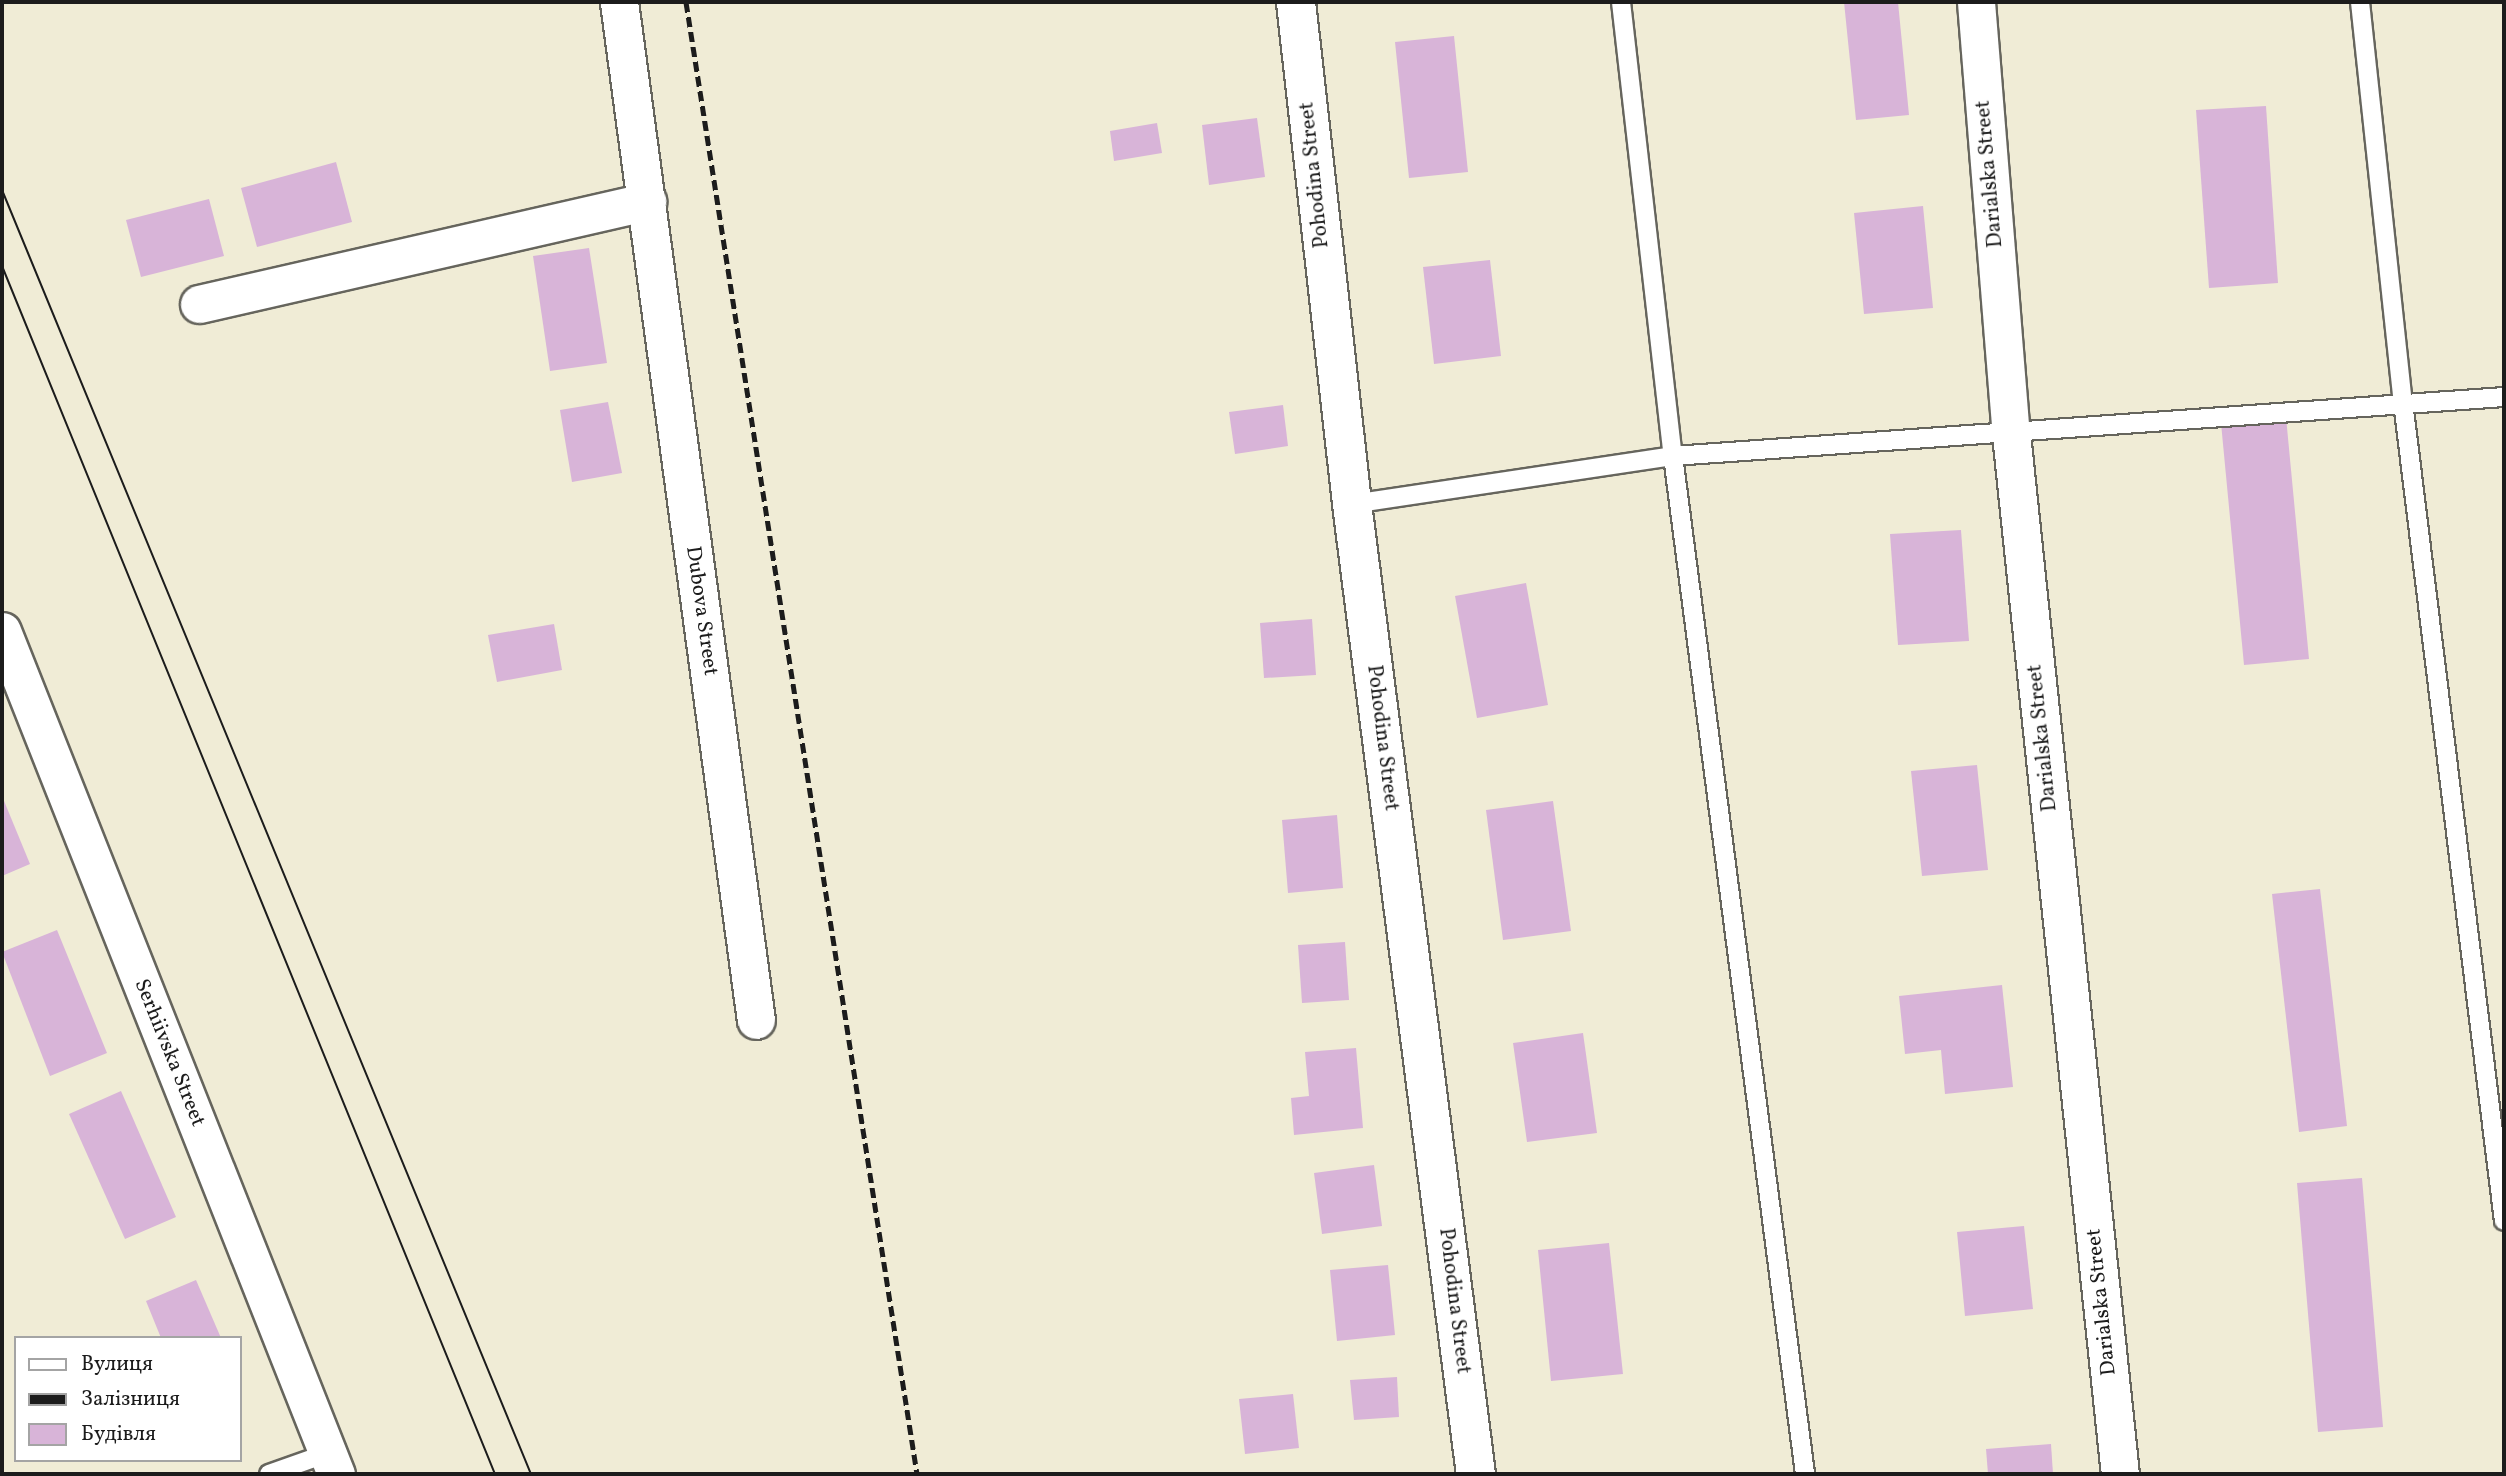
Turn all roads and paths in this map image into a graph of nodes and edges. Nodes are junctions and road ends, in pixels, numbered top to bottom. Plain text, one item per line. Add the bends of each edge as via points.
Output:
1 (619, 2) edge
2 (1296, 2) edge
3 (1621, 2) edge
4 (1976, 2) edge
5 (2360, 2) edge
6 (647, 201) junction
7 (199, 304) dead end
8 (2504, 397) edge
9 (2403, 402) junction
10 (2011, 434) junction
11 (1673, 456) junction
12 (1352, 504) junction
13 (2, 631) edge
14 (756, 1020) dead end
15 (2504, 1222) edge
16 (332, 1464) edge
17 (269, 1474) edge
18 (1476, 1474) edge
19 (1805, 1474) edge
20 (2120, 1474) edge

1 - 6 street, Dubova Street
2 - 12 street, Pohodina Street
3 - 11 lane
4 - 10 street, Darialska Street
5 - 9 lane
6 - 7 street
6 - 14 street, Dubova Street
8 - 9 lane
9 - 10 lane
9 - 15 lane
10 - 11 lane
10 - 20 street, Darialska Street
11 - 12 lane
11 - 19 lane
12 - 18 street, Pohodina Street
13 - 16 street, Serhiivska Street
16 - 17 lane

